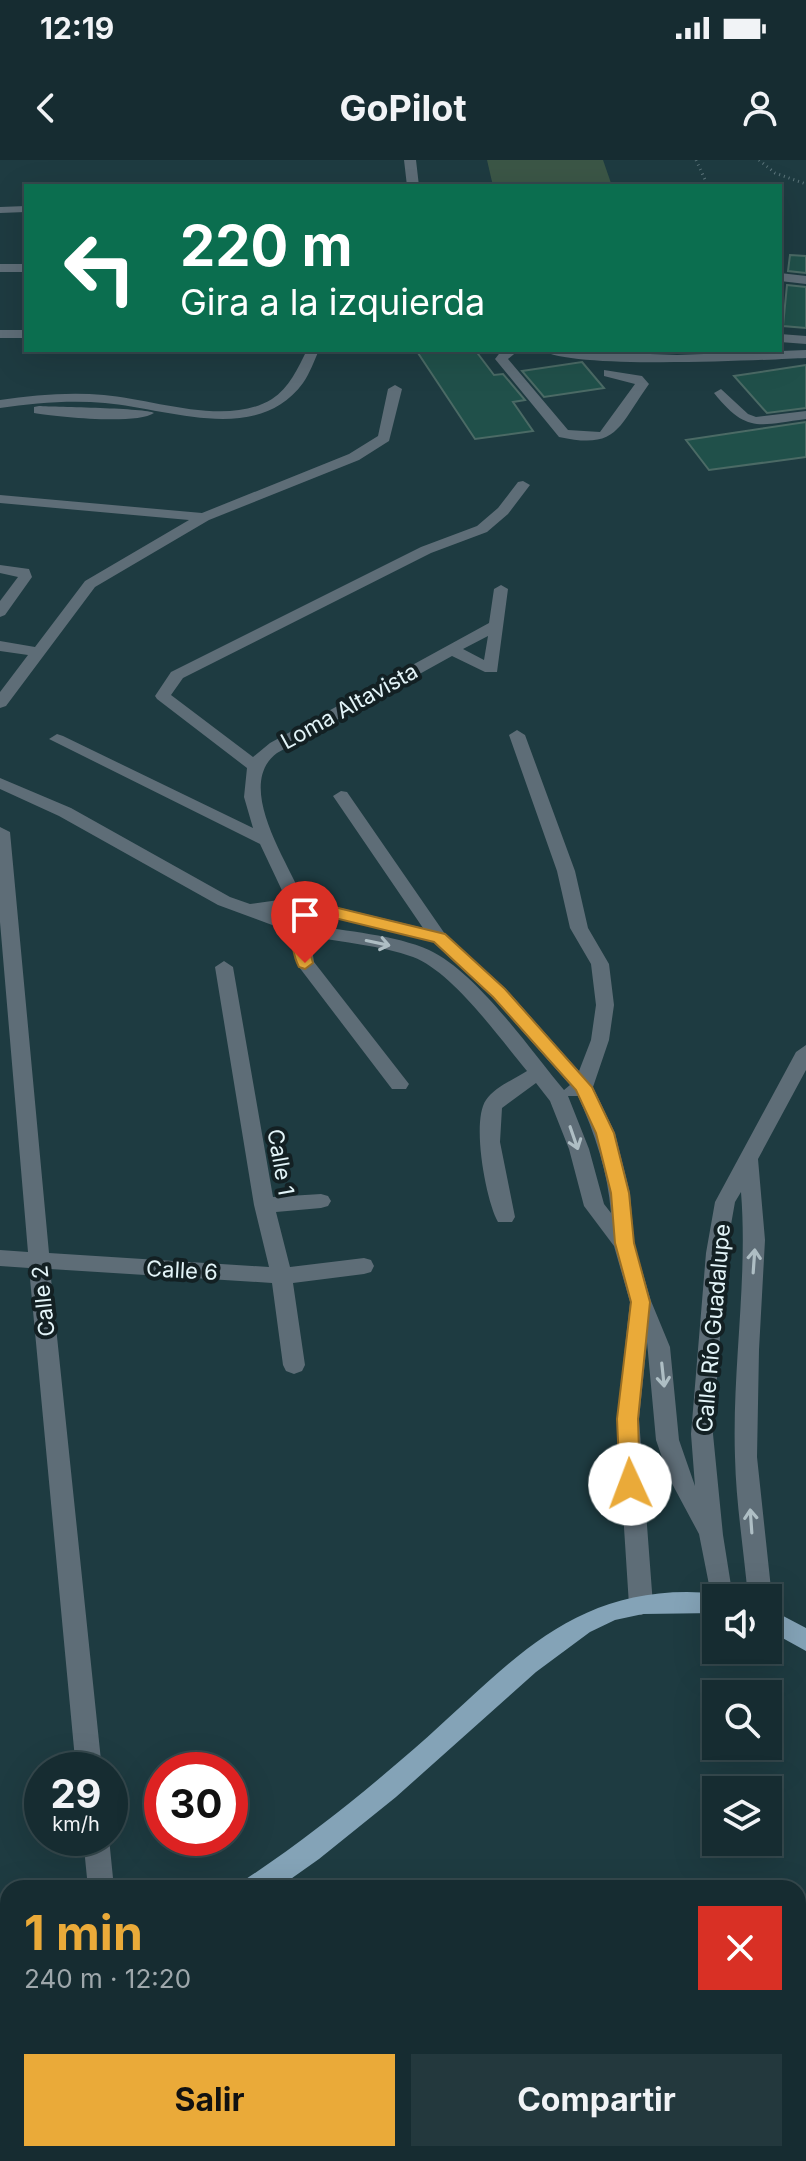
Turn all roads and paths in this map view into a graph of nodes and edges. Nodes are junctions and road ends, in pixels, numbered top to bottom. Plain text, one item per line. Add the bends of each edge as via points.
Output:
1 (410, 160) edge
2 (696, 160) edge
3 (759, 160) edge
4 (413, 184) edge
5 (707, 184) edge
6 (806, 184) edge
7 (24, 209) edge
8 (0, 210) edge
9 (0, 268) edge
10 (24, 268) edge
11 (782, 277) edge
12 (806, 280) edge
13 (0, 334) edge
14 (24, 334) edge
15 (782, 338) edge
16 (806, 340) edge
17 (312, 352) edge
18 (508, 352) edge
19 (568, 352) edge
20 (714, 354) edge
21 (806, 354) edge
22 (609, 373) dead end
23 (395, 389) dead end
24 (721, 393) dead end
25 (87, 398) junction
26 (165, 410) junction
27 (81, 414) junction
28 (806, 415) edge
29 (523, 485) dead end
30 (0, 499) edge
31 (204, 517) junction
32 (0, 569) edge
33 (501, 589) dead end
34 (0, 612) edge
35 (494, 626) junction
36 (0, 646) edge
37 (451, 649) junction
38 (39, 652) junction
39 (0, 668) edge
40 (24, 672) junction
41 (0, 703) edge
42 (517, 735) dead end
43 (57, 739) dead end
44 (255, 766) junction
45 (0, 783) edge
46 (341, 796) dead end
47 (1, 832) edge
48 (265, 840) junction
49 (297, 903) junction
50 (250, 910) junction
51 (302, 929) junction
52 (439, 938) junction
53 (224, 967) dead end
54 (806, 1052) edge
55 (540, 1072) junction
56 (399, 1084) dead end
57 (583, 1087) junction
58 (559, 1098) junction
59 (748, 1158) junction
60 (321, 1201) dead end
61 (264, 1205) junction
62 (505, 1217) dead end
63 (624, 1243) junction
64 (0, 1258) edge
65 (39, 1261) junction
66 (364, 1266) dead end
67 (282, 1276) junction
68 (641, 1302) junction
69 (294, 1365) dead end
70 (711, 1535) junction
71 (719, 1584) edge
72 (759, 1584) edge
73 (702, 1603) edge
74 (641, 1605) junction
75 (782, 1626) edge
76 (806, 1640) edge
77 (87, 1752) edge
78 (98, 1856) edge
79 (100, 1880) edge
80 (268, 1880) edge

1 - 4 street
2 - 5 path
3 - 6 path via 775,173
7 - 8 street
9 - 10 street
11 - 12 street
13 - 14 street
15 - 16 street
17 - 26 street via 298,383 269,408 231,415
18 - 22 street via 501,359 564,434 572,436 605,435 642,384
19 - 20 street via 630,358
20 - 21 street
23 - 31 street via 384,438 354,457
24 - 28 street via 743,417 755,421
25 - 26 street
25 - 27 street
25 - 27 street via 0,404
26 - 27 street
29 - 44 street via 499,518 466,539 426,550 177,675 163,696
30 - 31 street
31 - 38 street via 90,584
32 - 34 street via 24,572 25,577
33 - 35 street
35 - 37 street, Loma Altavista
35 - 37 street via 491,669
36 - 38 street
37 - 44 street, Loma Altavista via 264,754
38 - 40 street
39 - 40 street
40 - 41 street
42 - 57 street via 566,871 579,928 600,964 605,1005 600,1040
43 - 48 street
44 - 48 street via 252,787
45 - 50 street
46 - 52 street
47 - 65 street, Calle 2
48 - 49 street
49 - 50 street
49 - 51 street
49 - 52 street
50 - 51 street
51 -> 55 street via 420,953 438,963 480,1002
51 - 56 street via 305,963
52 - 57 street via 499,993
53 - 61 street, Calle 1
54 - 59 street, Calle Río Guadalupe
55 - 58 street
55 - 62 street via 494,1103 488,1113
57 - 58 street
57 - 63 street via 605,1133 620,1193
58 -> 63 street via 594,1206
59 - 70 street, Calle Río Guadalupe via 725,1202 714,1269 702,1434
72 -> 59 street, Calle Río Guadalupe via 746,1457 755,1240
60 - 61 street
61 - 67 street, Calle 1
63 - 68 street
64 - 65 street, Calle 6
65 - 67 street, Calle 6
65 - 77 street, Calle 2
66 - 67 street, Calle 6
67 - 69 street, Calle 1
68 -> 70 street via 656,1325 665,1427 676,1475
68 - 74 street via 628,1419
70 - 71 street, Calle Río Guadalupe
73 - 74 main road
74 - 80 main road via 602,1615 570,1633 517,1673 372,1803
75 - 76 main road
78 - 79 street

